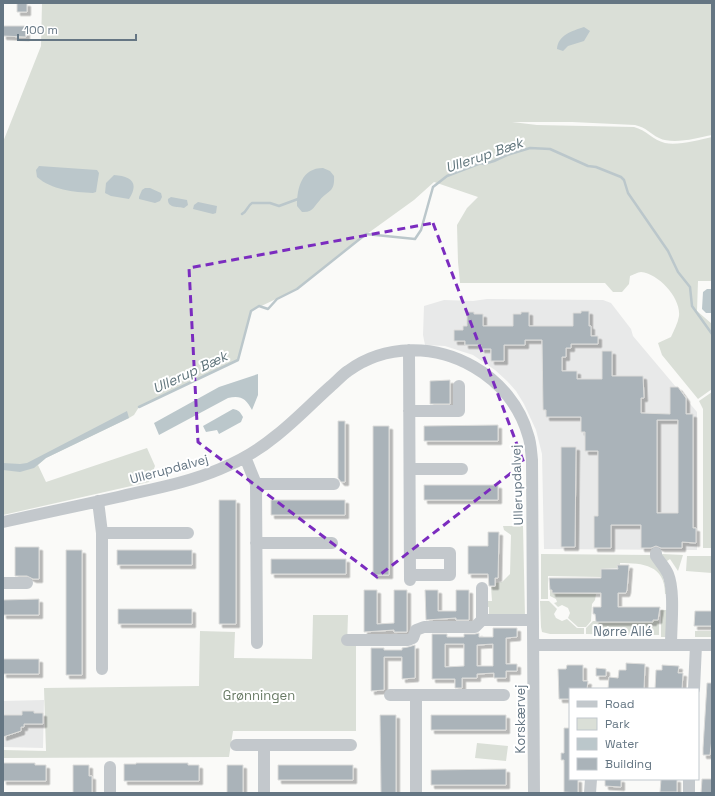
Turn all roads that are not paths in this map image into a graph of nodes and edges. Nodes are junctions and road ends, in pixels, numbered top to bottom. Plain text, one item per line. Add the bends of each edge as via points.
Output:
1 (409, 350) junction
2 (459, 386) dead end
3 (409, 411) junction
4 (245, 457) junction
5 (410, 469) junction
6 (462, 469) dead end
7 (256, 484) junction
8 (334, 484) dead end
9 (98, 501) junction
10 (3, 522) edge
11 (102, 533) junction
12 (188, 533) dead end
13 (256, 544) junction
14 (332, 544) dead end
15 (410, 553) junction
16 (656, 553) dead end
17 (3, 583) edge
18 (27, 583) dead end
19 (482, 588) dead end
20 (482, 620) junction
21 (533, 620) junction
22 (347, 640) dead end
23 (257, 643) dead end
24 (534, 645) junction
25 (671, 645) junction
26 (696, 645) junction
27 (712, 645) edge
28 (102, 670) dead end
29 (694, 688) edge
30 (390, 695) dead end
31 (416, 695) junction
32 (504, 695) dead end
33 (236, 744) dead end
34 (264, 744) junction
35 (351, 745) dead end
36 (110, 767) dead end
37 (590, 780) edge
38 (690, 780) edge
39 (110, 793) edge
40 (264, 793) edge
41 (416, 793) edge
42 (534, 793) edge
43 (590, 793) edge
44 (689, 793) edge

1 - 3 street
1 - 4 street, Ullerupdalvej via 386,353 348,371 277,435
1 - 21 street, Ullerupdalvej via 438,353 463,360 484,372 505,391 520,412 529,435 532,460
2 - 3 street via 459,411
3 - 5 street
4 - 7 street
4 - 9 street, Ullerupdalvej via 197,478
5 - 6 street
5 - 15 street
7 - 8 street
7 - 13 street
9 - 10 street, Ullerupdalvej
9 - 11 street
11 - 12 street
11 - 28 street
13 - 14 street
13 - 23 street
15 - 15 street via 410,577 450,575 450,553
16 - 25 street via 670,583
17 - 18 street
19 - 20 street
20 - 21 street
20 - 22 street via 475,627 424,627 416,630 414,638 408,640
21 - 24 street, Ullerupdalvej
24 - 25 street, Nørre Allé
24 - 42 street, Korskærvej
25 - 26 street, Nørre Allé
26 - 27 street, Nørre Allé
26 - 29 street
30 - 31 street, Korskærvej
31 - 32 street, Korskærvej
31 - 41 street
33 - 34 street
34 - 35 street
34 - 40 street
36 - 39 street
37 - 43 street
38 - 44 street

